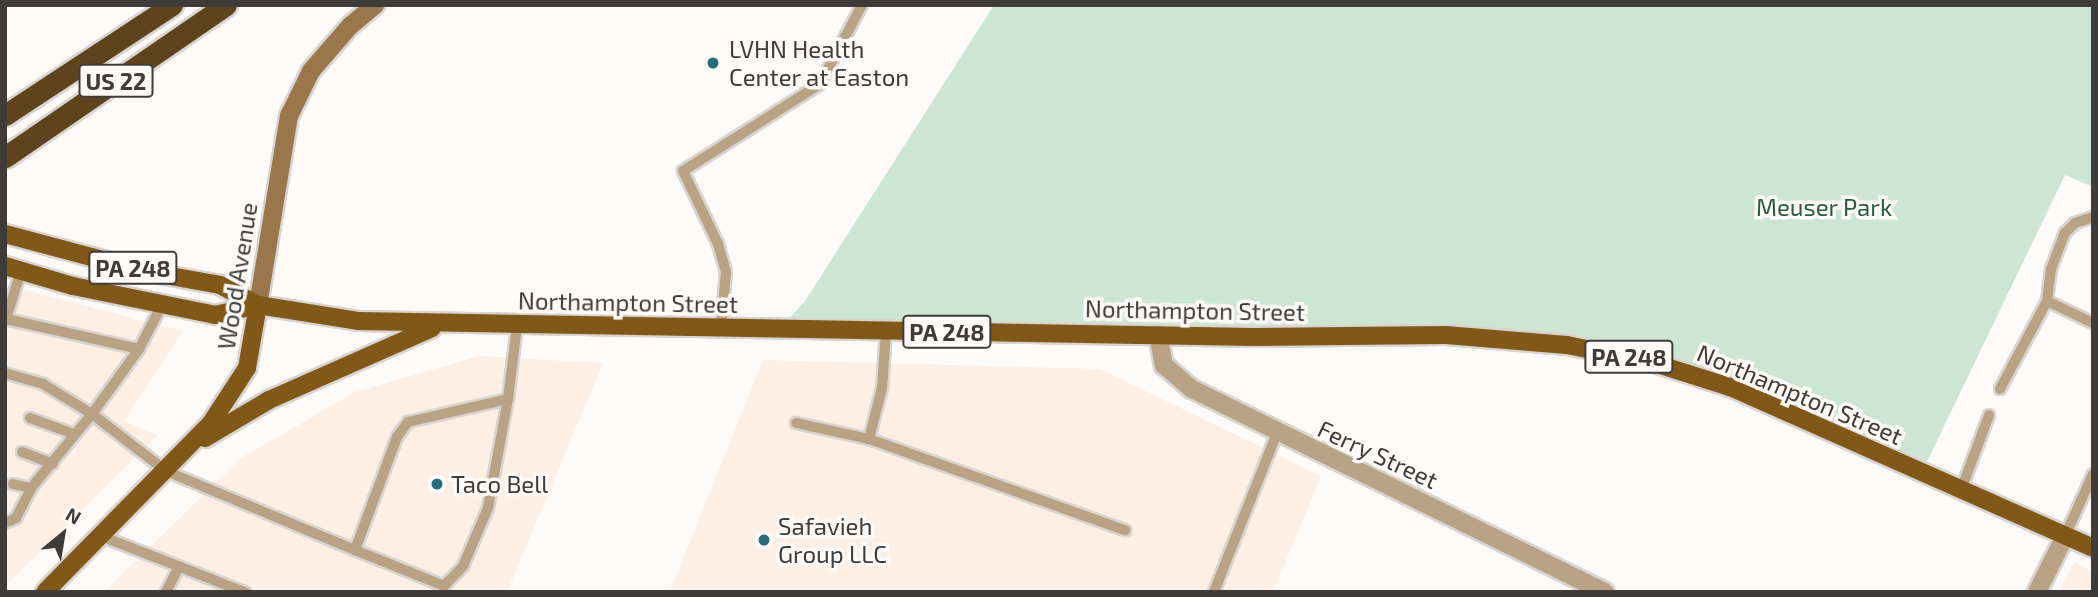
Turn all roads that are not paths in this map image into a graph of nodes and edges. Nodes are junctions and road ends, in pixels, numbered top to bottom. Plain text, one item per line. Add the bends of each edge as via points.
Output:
1 (172, 5) edge
2 (226, 5) edge
3 (375, 5) edge
4 (862, 5) edge
5 (5, 115) edge
6 (5, 157) edge
7 (2093, 217) edge
8 (5, 234) edge
9 (13, 268) edge
10 (2047, 301) junction
11 (162, 305) junction
12 (258, 305) junction
13 (6, 320) edge
14 (2093, 323) edge
15 (440, 325) junction
16 (517, 326) junction
17 (721, 328) junction
18 (886, 331) junction
19 (1158, 335) junction
20 (139, 349) junction
21 (5, 373) edge
22 (2000, 389) dead end
23 (508, 399) junction
24 (92, 414) junction
25 (1989, 415) dead end
26 (30, 418) dead end
27 (796, 423) dead end
28 (1277, 433) junction
29 (74, 434) junction
30 (869, 439) junction
31 (191, 447) junction
32 (22, 452) dead end
33 (53, 464) junction
34 (166, 471) junction
35 (2093, 474) edge
36 (13, 484) dead end
37 (31, 488) junction
38 (1961, 489) junction
39 (5, 523) edge
40 (1125, 530) dead end
41 (101, 536) junction
42 (2065, 536) junction
43 (2093, 548) edge
44 (355, 550) junction
45 (179, 566) junction
46 (45, 592) edge
47 (166, 592) edge
48 (245, 592) edge
49 (1214, 592) edge
50 (1605, 592) edge
51 (2037, 592) edge

1 - 5 highway, US 22
2 - 6 highway, US 22
3 - 12 main road, Wood Avenue via 350,26 312,71 289,116
4 - 17 lane via 820,84 683,171 718,244 726,272
7 - 10 lane via 2075,223 2065,233 2051,269
8 - 12 main road, Northampton Street / PA 248 via 148,272 220,285
9 - 11 main road, Northampton Street / PA 248
9 - 13 lane
10 - 14 lane
10 - 22 lane
11 - 12 main road, Northampton Street / PA 248 via 215,315
11 - 20 lane
12 - 15 main road, Northampton Street / PA 248 via 358,321
12 - 31 main road, Wood Avenue via 247,368
13 - 20 lane
15 - 16 main road, Northampton Street / PA 248
15 - 31 main road via 269,400
16 - 17 main road, Northampton Street / PA 248
16 - 23 lane
17 - 18 main road, Northampton Street / PA 248
18 - 19 main road, Northampton Street / PA 248
18 - 30 lane via 882,388
19 - 28 street, Ferry Street via 1162,359 1172,375
19 - 38 main road, Northampton Street / PA 248 via 1499,337 1598,350 1730,387
20 - 24 lane
21 - 24 lane via 43,384
23 - 44 lane via 408,422 397,437
23 - 44 lane via 488,508 463,566 444,586
24 - 29 lane
24 - 34 lane
25 - 38 lane
26 - 29 lane
27 - 30 lane
28 - 49 lane
28 - 50 street, Ferry Street
29 - 33 lane
30 - 40 lane
31 - 34 main road, Wood Avenue
32 - 33 lane
33 - 37 lane
34 - 41 main road, Wood Avenue
34 - 44 lane
35 - 42 lane
36 - 37 lane
37 - 39 lane via 16,518
38 - 42 main road, Northampton Street / PA 248
41 - 45 lane
41 - 46 main road, Wood Avenue
42 - 43 main road, Northampton Street / PA 248
42 - 51 street
45 - 47 lane
45 - 48 lane

